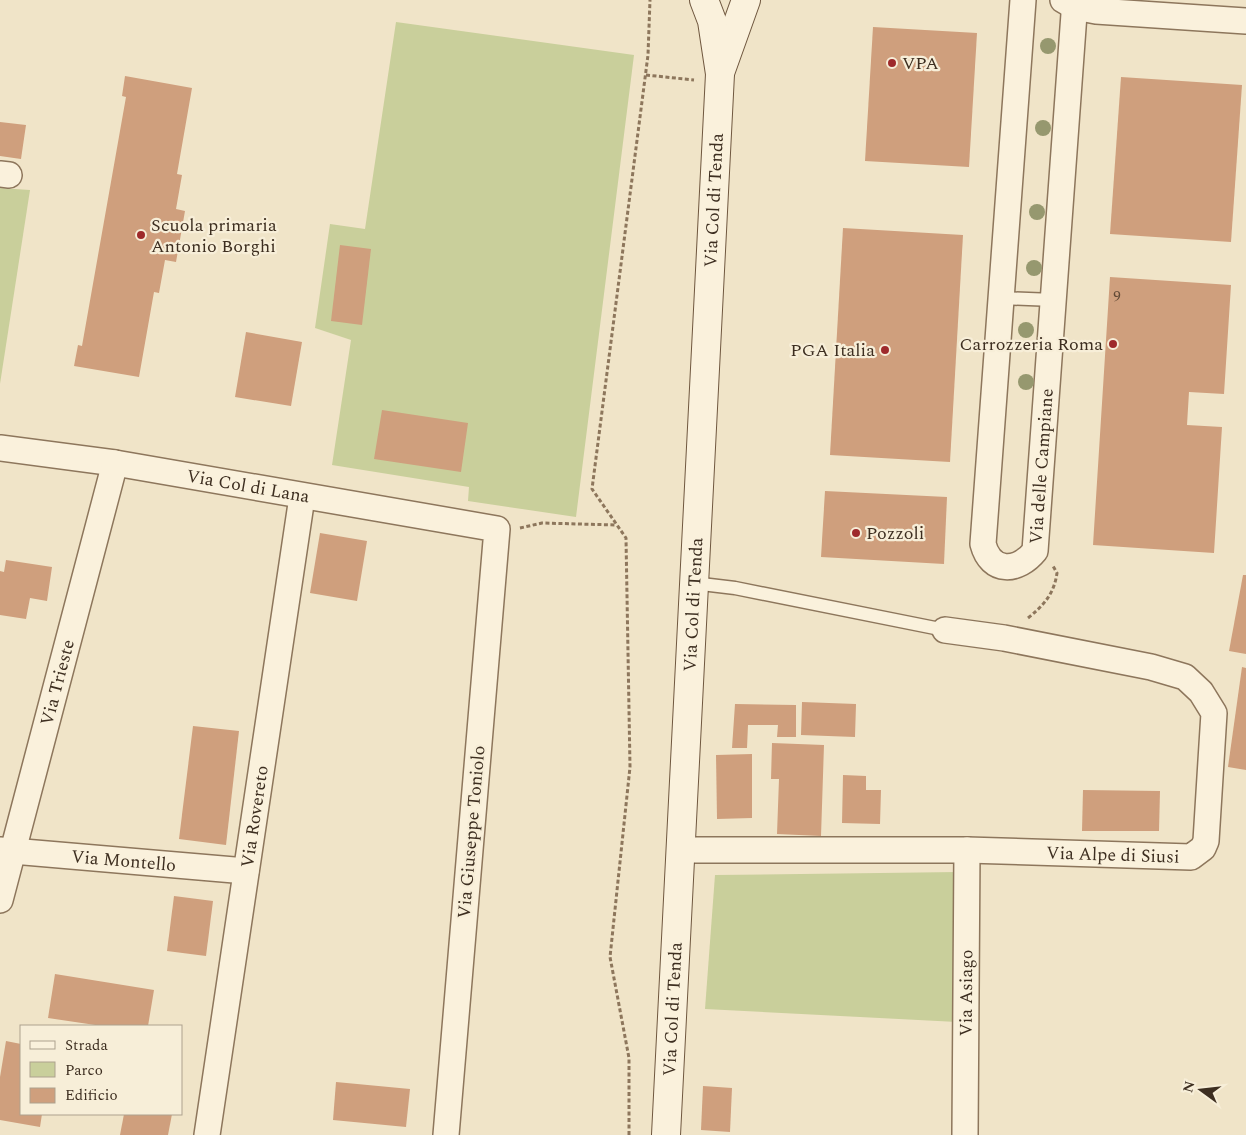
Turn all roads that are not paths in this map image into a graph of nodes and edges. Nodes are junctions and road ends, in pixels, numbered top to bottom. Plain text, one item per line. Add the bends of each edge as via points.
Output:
1 (704, 0) edge
2 (746, 0) edge
3 (1023, 0) edge
4 (1071, 2) edge
5 (1246, 21) edge
6 (720, 74) junction
7 (1001, 298) junction
8 (1054, 300) junction
9 (0, 448) edge
10 (115, 463) junction
11 (302, 497) junction
12 (497, 528) joint
13 (693, 583) junction
14 (945, 630) joint
15 (682, 850) junction
16 (967, 850) junction
17 (6, 851) edge
18 (246, 871) junction
19 (0, 900) edge
20 (206, 1135) edge
21 (446, 1135) edge
22 (666, 1135) edge
23 (965, 1135) edge

1 - 6 main road, Via Col di Tenda via 712,21
2 - 6 main road, Via Col di Tenda
3 - 7 street, Via delle Campiane
4 - 5 street, Via delle Campiane via 1096,11
4 - 8 street, Via delle Campiane
6 - 13 main road, Via Col di Tenda
7 - 8 lane
7 - 8 street, Via delle Campiane via 983,544 992,562 1004,566 1016,566 1035,551
9 - 10 street, Via Col di Lana
10 - 11 street, Via Col di Lana
10 - 17 street, Via Trieste
11 - 12 street, Via Col di Lana
11 - 18 street, Via Rovereto
12 - 21 street, Via Giuseppe Toniolo
13 - 14 lane via 735,588
13 - 15 main road, Via Col di Tenda
14 - 16 street, Via Alpe di Siusi via 1004,638 1151,667 1185,677 1201,692 1214,713 1206,841 1203,848 1191,857
15 - 16 street, Via Alpe di Siusi
15 - 22 main road, Via Col di Tenda
16 - 23 street, Via Asiago
17 - 18 street, Via Montello
17 - 19 street, Via Trieste
18 - 20 street, Via Rovereto

